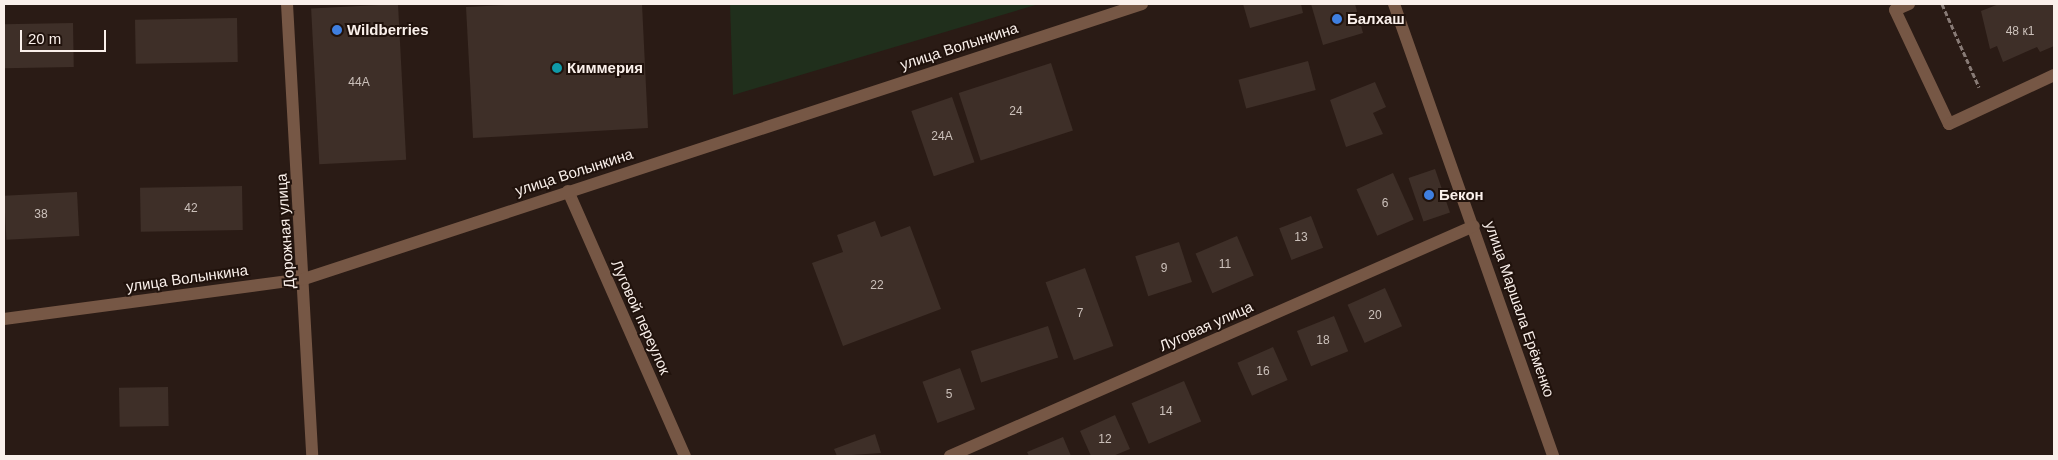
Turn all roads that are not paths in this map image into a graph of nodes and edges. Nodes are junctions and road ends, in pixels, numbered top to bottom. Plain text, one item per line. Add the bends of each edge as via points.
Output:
1 (286, 4) edge
2 (1142, 4) edge
3 (1394, 4) edge
4 (1909, 4) edge
5 (2054, 75) edge
6 (568, 190) junction
7 (1474, 226) junction
8 (304, 279) junction
9 (4, 319) edge
10 (312, 456) edge
11 (685, 456) edge
12 (950, 456) edge
13 (1553, 456) edge

1 - 8 street, Дорожная улица
2 - 6 street, улица Волынкина
3 - 7 street, улица Маршала Ерёменко
4 - 5 street via 1895,10 1949,124
6 - 8 street, улица Волынкина
6 - 11 street, Луговой переулок
7 - 12 street, Луговая улица
7 - 13 street, улица Маршала Ерёменко
8 - 9 street, улица Волынкина
8 - 10 street, Дорожная улица

